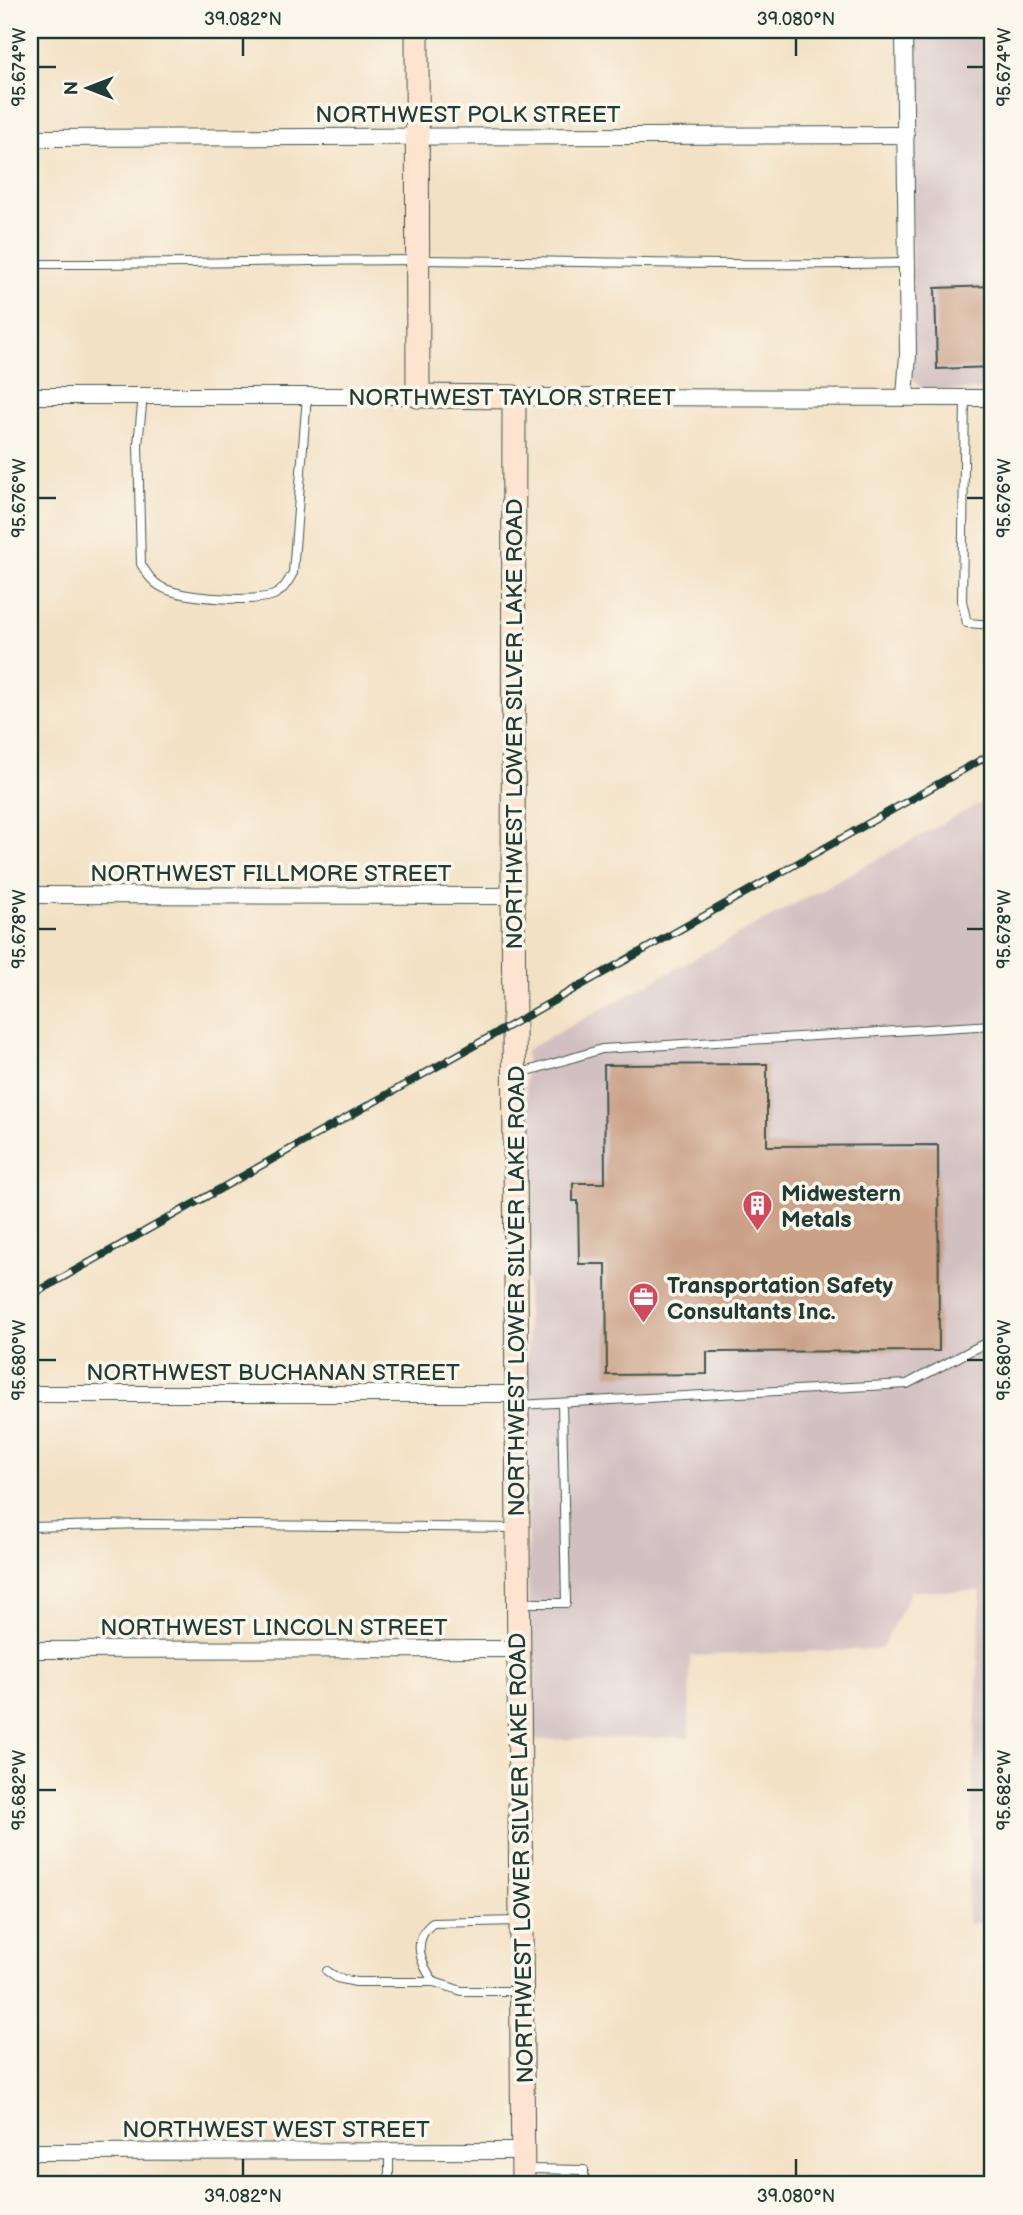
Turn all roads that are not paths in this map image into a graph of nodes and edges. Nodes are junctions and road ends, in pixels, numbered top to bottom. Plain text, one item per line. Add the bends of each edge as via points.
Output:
1 (417, 30) edge
2 (904, 30) edge
3 (906, 135) junction
4 (418, 137) junction
5 (30, 138) edge
6 (418, 260) junction
7 (907, 263) junction
8 (30, 264) edge
9 (30, 396) edge
10 (143, 396) junction
11 (307, 396) junction
12 (418, 396) junction
13 (514, 397) junction
14 (905, 397) junction
15 (965, 398) junction
16 (993, 398) edge
17 (993, 625) edge
18 (30, 895) edge
19 (513, 896) junction
20 (993, 1025) edge
21 (515, 1074) junction
22 (993, 1339) edge
23 (30, 1394) edge
24 (515, 1400) junction
25 (562, 1403) junction
26 (30, 1527) edge
27 (517, 1528) junction
28 (518, 1603) junction
29 (519, 1649) junction
30 (30, 1650) edge
31 (523, 1921) junction
32 (327, 1971) dead end
33 (434, 1982) junction
34 (523, 1991) junction
35 (389, 2151) junction
36 (30, 2152) edge
37 (523, 2168) edge
38 (682, 2183) dead end
39 (584, 2184) edge
40 (389, 2185) edge

1 - 4 street
2 - 3 street
3 - 4 street, NORTHWEST POLK STREET
3 - 7 street
4 - 5 street, NORTHWEST POLK STREET
4 - 6 street
6 - 7 lane via 783,266
6 - 8 lane
6 - 12 street
7 - 14 street
9 - 10 street, NORTHWEST TAYLOR STREET
10 - 11 street, NORTHWEST TAYLOR STREET
10 - 11 lane via 138,444 141,564 150,580 166,590 242,597 271,596 285,587 293,573
11 - 12 street, NORTHWEST TAYLOR STREET
12 - 13 street, NORTHWEST TAYLOR STREET
13 - 14 street, NORTHWEST TAYLOR STREET
13 - 19 street, NORTHWEST LOWER SILVER LAKE ROAD
14 - 15 street, NORTHWEST TAYLOR STREET
15 - 16 street, NORTHWEST TAYLOR STREET
15 - 17 lane via 962,601 967,623
18 - 19 street, NORTHWEST FILLMORE STREET
19 - 21 street, NORTHWEST LOWER SILVER LAKE ROAD
20 - 21 lane via 602,1049
21 - 24 street, NORTHWEST LOWER SILVER LAKE ROAD
22 - 25 lane via 907,1384
23 - 24 street, NORTHWEST BUCHANAN STREET
24 - 25 lane
24 - 27 street, NORTHWEST LOWER SILVER LAKE ROAD
25 - 28 lane via 566,1604
26 - 27 lane
27 - 28 street, NORTHWEST LOWER SILVER LAKE ROAD
28 - 29 street, NORTHWEST LOWER SILVER LAKE ROAD
29 - 30 street, NORTHWEST LINCOLN STREET
29 - 31 street, NORTHWEST LOWER SILVER LAKE ROAD
31 - 33 lane via 433,1923 418,1948
31 - 34 street, NORTHWEST LOWER SILVER LAKE ROAD
32 - 33 lane via 337,1979 356,1982
33 - 34 lane via 462,1991
34 - 37 street, NORTHWEST LOWER SILVER LAKE ROAD
35 - 36 street, NORTHWEST WEST STREET
35 - 37 street, NORTHWEST WEST STREET
35 - 40 lane
37 - 39 lane via 584,2170
38 - 39 lane

